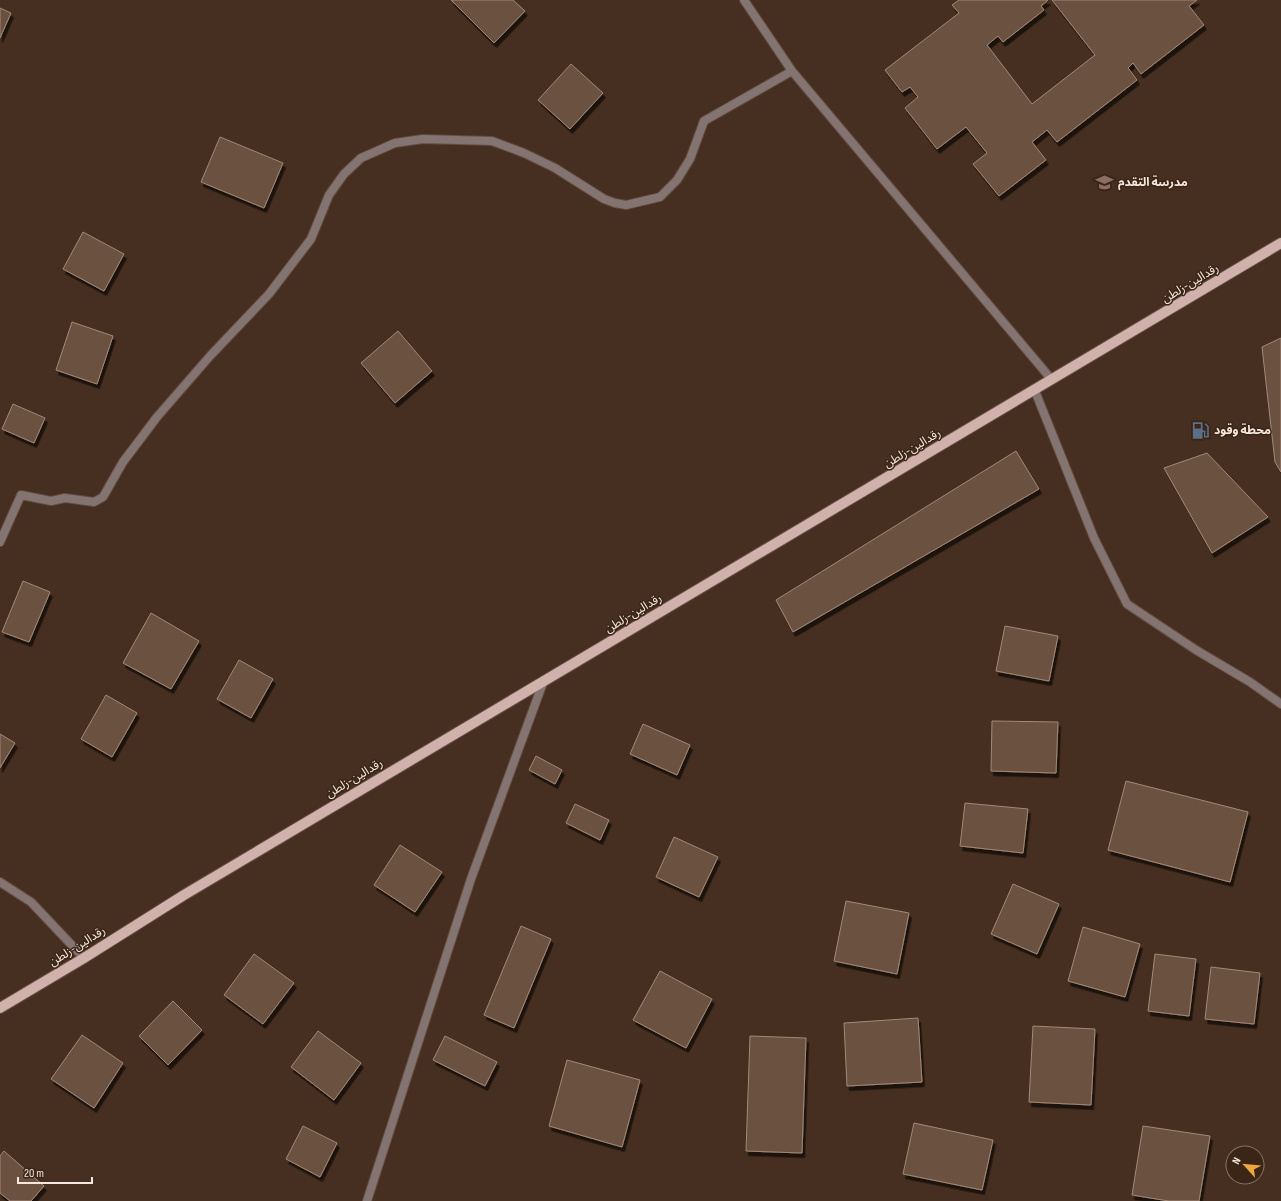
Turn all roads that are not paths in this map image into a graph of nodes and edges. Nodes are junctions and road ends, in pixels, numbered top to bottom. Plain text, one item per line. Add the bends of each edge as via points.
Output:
1 (744, 0) edge
2 (792, 71) junction
3 (1281, 243) edge
4 (1052, 380) junction
5 (1035, 390) junction
6 (0, 542) edge
7 (544, 680) junction
8 (1281, 704) edge
9 (0, 882) edge
10 (84, 958) junction
11 (0, 1008) edge
12 (367, 1201) edge

1 - 2 street
2 - 4 street
2 - 6 street via 704,121 690,159 677,180 660,197 626,205 604,199 555,168 524,152 492,141 423,139 395,143 362,158 344,174 330,195 311,239 302,251 269,294 157,417 123,462 103,497 94,502 65,498 51,501 21,495
3 - 4 main road, رقدالين-زلطن
4 - 5 main road, رقدالين-زلطن
5 - 7 main road, رقدالين-زلطن
5 - 8 street via 1094,538 1127,604
7 - 10 main road, رقدالين-زلطن via 184,895
7 - 12 street via 471,879
9 - 10 street via 31,902
10 - 11 main road, رقدالين-زلطن

